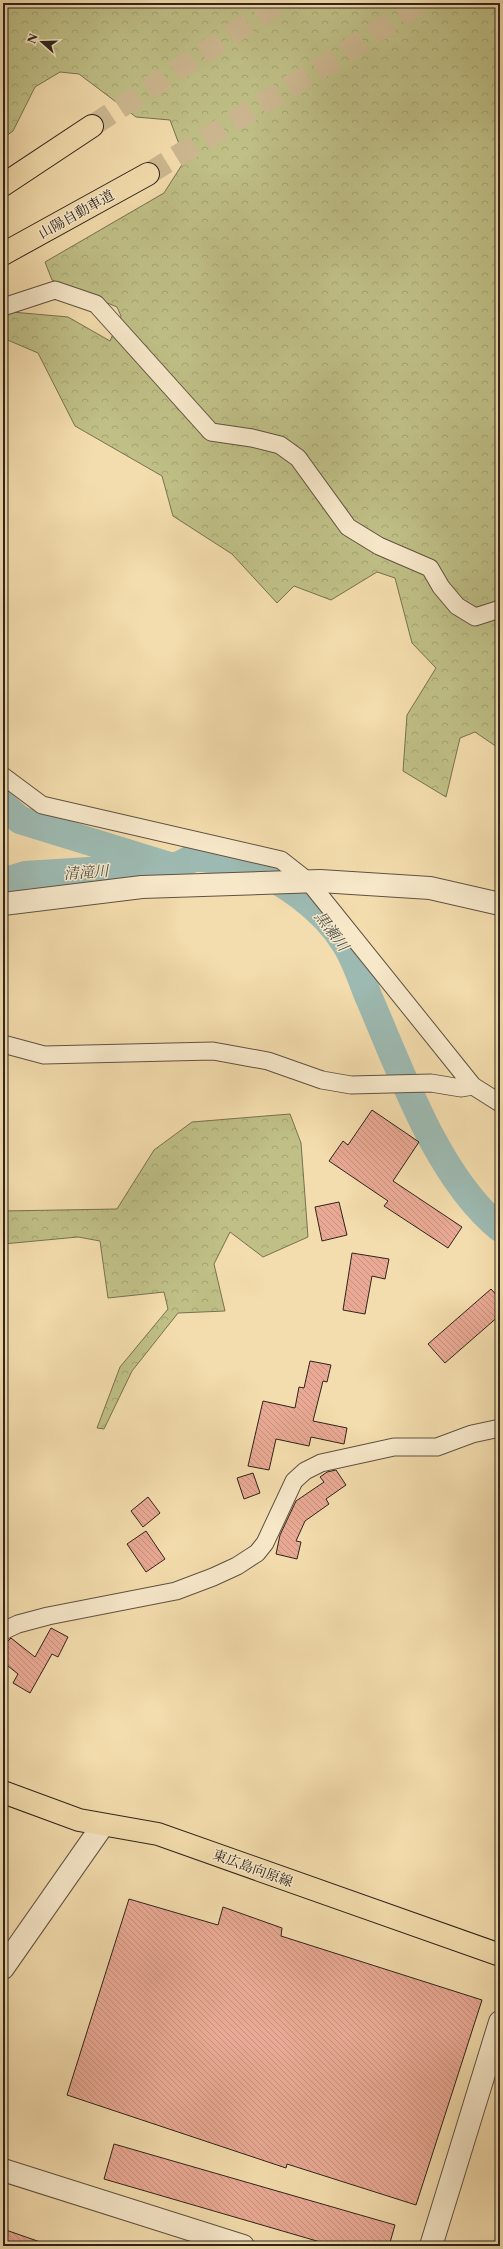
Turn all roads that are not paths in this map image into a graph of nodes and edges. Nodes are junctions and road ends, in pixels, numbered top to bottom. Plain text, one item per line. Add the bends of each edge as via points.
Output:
1 (92, 126) tunnel mouth
2 (148, 174) tunnel mouth
3 (3, 185) edge
4 (3, 254) edge
5 (3, 307) edge
6 (500, 609) edge
7 (3, 776) edge
8 (308, 882) junction
9 (3, 904) edge
10 (500, 904) edge
11 (3, 1044) edge
12 (473, 1086) junction
13 (500, 1103) edge
14 (500, 1428) edge
15 (3, 1631) edge
16 (3, 1792) edge
17 (103, 1825) junction
18 (500, 1955) edge
19 (3, 1968) edge
20 (500, 2022) edge
21 (3, 2170) edge
22 (243, 2246) edge
23 (431, 2246) edge

1 - 3 main road
2 - 4 main road, 山陽自動車道
5 - 6 street via 55,290 96,304 211,432 280,445 298,458 348,527 379,546 430,568 441,587 457,606 475,617
7 - 8 street via 42,805 281,860
8 - 9 street via 142,887
8 - 10 street via 430,888
8 - 12 street
11 - 12 street via 44,1055 213,1051 268,1061 322,1080 351,1085 431,1082 461,1088
12 - 13 street
14 - 15 street via 472,1434 437,1447 394,1448 321,1463 294,1481 265,1543 257,1553 237,1566 176,1591 48,1616
16 - 17 main road, 東広島向原線 via 79,1820
17 - 18 main road, 東広島向原線 via 158,1834
17 - 19 street
20 - 23 street
21 - 22 street

